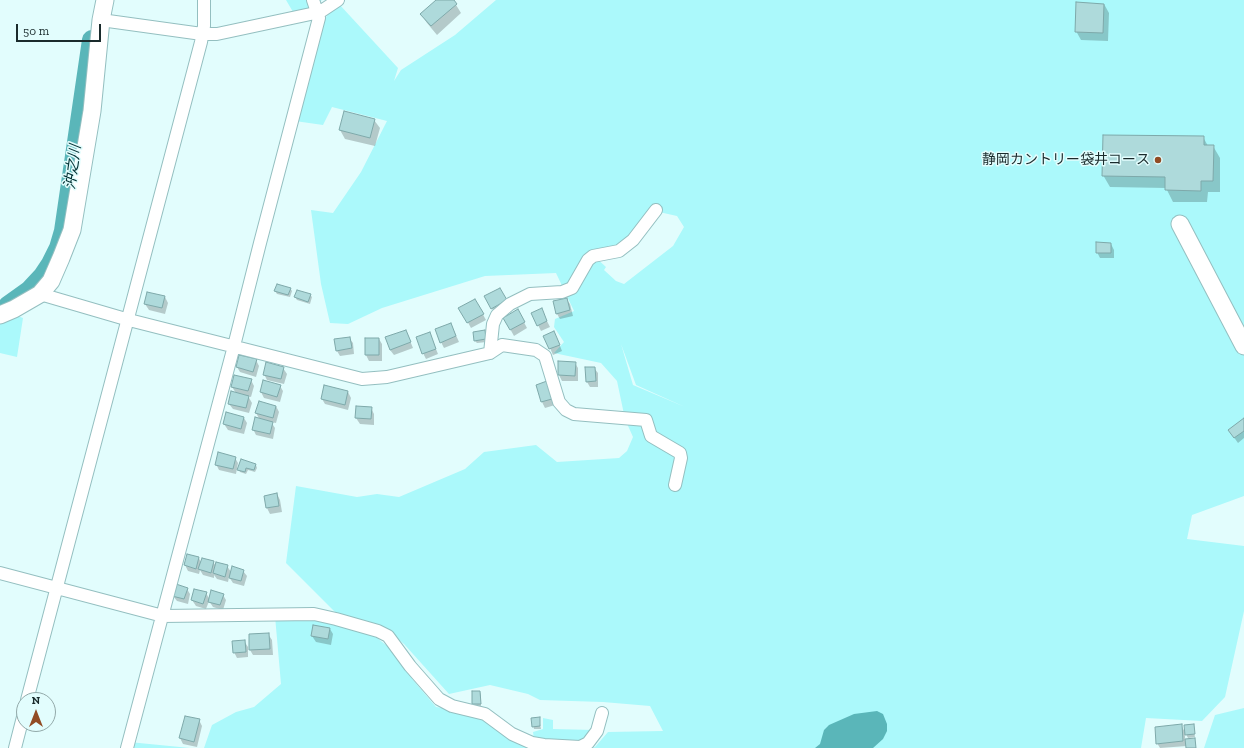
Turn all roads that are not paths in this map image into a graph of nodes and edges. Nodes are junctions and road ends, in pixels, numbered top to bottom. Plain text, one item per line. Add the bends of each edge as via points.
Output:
1 (105, 0) edge
2 (204, 0) edge
3 (313, 0) edge
4 (338, 0) edge
5 (318, 12) junction
6 (101, 20) junction
7 (202, 34) junction
8 (656, 210) dead end
9 (1180, 224) dead end
10 (40, 294) junction
11 (0, 315) edge
12 (129, 320) junction
13 (234, 346) junction
14 (1244, 346) edge
15 (490, 353) junction
16 (675, 485) dead end
17 (0, 573) edge
18 (56, 588) junction
19 (163, 616) junction
20 (29, 692) edge
21 (602, 713) dead end
22 (19, 732) edge
23 (15, 748) edge
24 (127, 748) edge

1 - 6 street
2 - 7 street
3 - 5 street
4 - 5 street
5 - 7 street via 217,34
5 - 13 street via 319,18
6 - 7 street
6 - 10 street via 92,111 72,230 51,280
7 - 12 street
8 - 15 street via 633,240 619,251 593,256 588,260 572,288 562,292 530,294 510,304 497,315 493,324
9 - 14 street
10 - 11 street
10 - 12 street
12 - 13 street
12 - 18 street
13 - 15 street via 362,379 388,377
13 - 19 street
15 - 16 street via 502,345 536,350 545,356 559,402 574,414 646,420 651,436 680,453
17 - 18 street
18 - 19 street
18 - 20 street
19 - 21 street via 314,614 378,632 388,636 439,700 485,714 512,734 532,743 580,747 588,743 597,731
19 - 24 street
22 - 23 street

